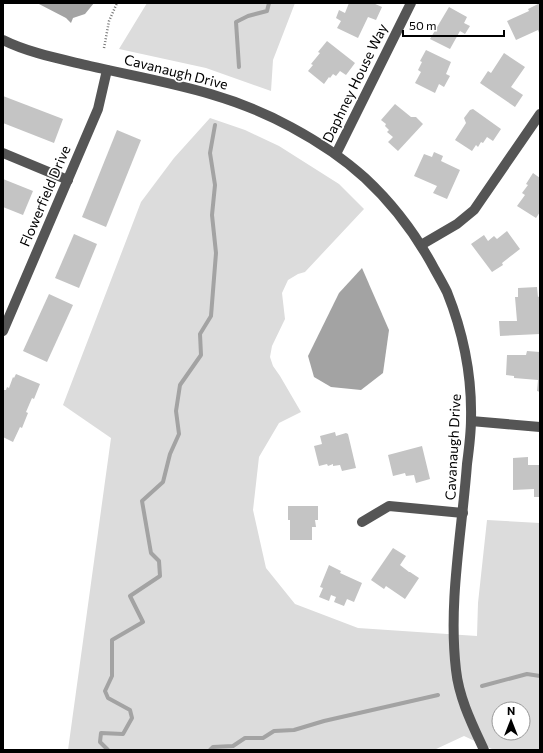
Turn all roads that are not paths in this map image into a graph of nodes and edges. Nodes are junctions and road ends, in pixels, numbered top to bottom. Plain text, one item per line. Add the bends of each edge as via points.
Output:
1 (411, 3) edge
2 (3, 40) edge
3 (107, 70) junction
4 (540, 114) edge
5 (3, 153) edge
6 (336, 154) junction
7 (68, 180) junction
8 (422, 245) junction
9 (7, 310) edge
10 (3, 331) edge
11 (471, 421) junction
12 (540, 427) edge
13 (463, 513) junction
14 (362, 522) dead end
15 (484, 750) edge

1 - 6 street, Daphney House Way
2 - 3 street, Cavanaugh Drive via 56,58
3 - 6 street, Cavanaugh Drive via 187,87 235,102 288,125
3 - 7 street, Flowerfield Drive via 98,109
4 - 8 street via 474,210 457,224
5 - 7 street
6 - 8 street, Cavanaugh Drive via 387,200
7 - 9 street, Flowerfield Drive
8 - 11 street, Cavanaugh Drive via 446,291 461,337 470,384
9 - 10 street, Flowerfield Drive
11 - 12 street
11 - 13 street, Cavanaugh Drive
13 - 14 street via 389,506
13 - 15 street, Cavanaugh Drive via 454,591 453,637 456,672 466,713

